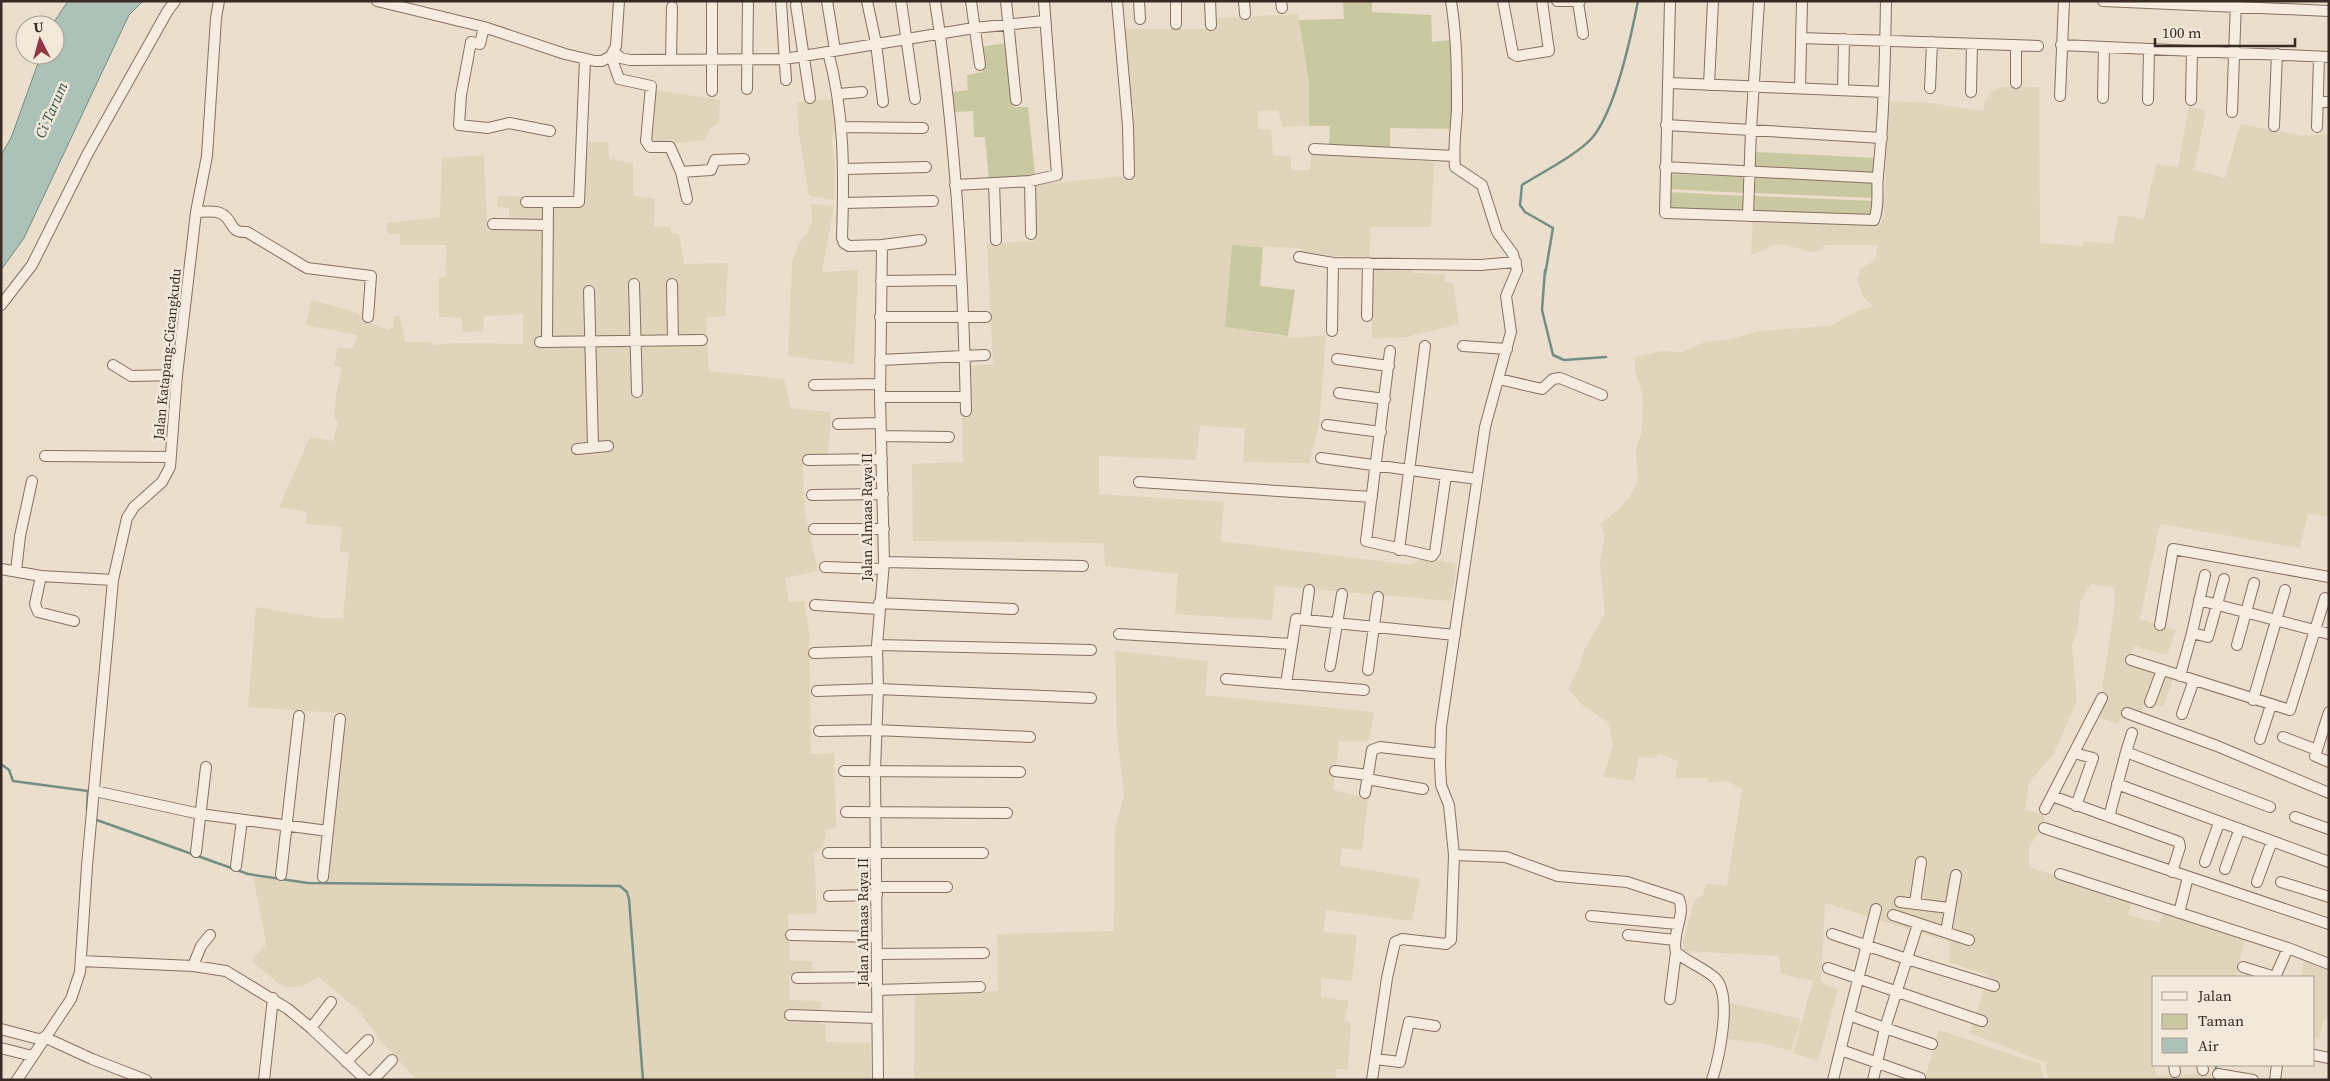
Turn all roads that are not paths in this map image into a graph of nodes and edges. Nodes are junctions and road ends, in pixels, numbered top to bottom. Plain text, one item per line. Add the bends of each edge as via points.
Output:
1 (174, 1) edge
2 (220, 1) edge
3 (377, 1) edge
4 (619, 1) edge
5 (712, 1) edge
6 (748, 1) edge
7 (781, 1) edge
8 (827, 1) edge
9 (867, 1) edge
10 (900, 1) edge
11 (936, 1) edge
12 (971, 1) edge
13 (1006, 1) edge
14 (1044, 1) edge
15 (1117, 1) edge
16 (1139, 1) edge
17 (1176, 1) edge
18 (1210, 1) edge
19 (1244, 1) edge
20 (1452, 1) edge
21 (1503, 1) edge
22 (1542, 1) edge
23 (1557, 1) edge
24 (1579, 1) edge
25 (1670, 1) edge
26 (1713, 1) edge
27 (1759, 1) edge
28 (1802, 1) edge
29 (1886, 1) edge
30 (2064, 1) edge
31 (2103, 1) edge
32 (2236, 4) edge
33 (796, 5) dead end
34 (672, 7) dead end
35 (2329, 11) edge
36 (1245, 14) dead end
37 (1140, 19) dead end
38 (1044, 21) junction
39 (1008, 24) junction
40 (1176, 24) dead end
41 (1210, 25) dead end
42 (484, 27) junction
43 (974, 28) junction
44 (940, 33) junction
45 (1583, 34) dead end
46 (906, 38) junction
47 (1801, 38) junction
48 (1844, 39) junction
49 (1885, 40) junction
50 (1932, 42) junction
51 (876, 44) junction
52 (1972, 44) junction
53 (2016, 45) junction
54 (2061, 45) junction
55 (2038, 46) dead end
56 (2104, 47) junction
57 (2149, 49) junction
58 (832, 51) junction
59 (2192, 51) junction
60 (2234, 52) junction
61 (612, 54) junction
62 (2277, 54) junction
63 (804, 56) junction
64 (2324, 57) edge
65 (785, 59) junction
66 (584, 60) junction
67 (671, 60) junction
68 (712, 60) junction
69 (748, 60) junction
70 (980, 66) dead end
71 (786, 80) dead end
72 (1670, 83) junction
73 (2016, 83) dead end
74 (1709, 85) junction
75 (1753, 86) junction
76 (747, 88) dead end
77 (1800, 88) junction
78 (1930, 88) dead end
79 (712, 90) dead end
80 (1844, 90) junction
81 (862, 92) dead end
82 (1884, 92) junction
83 (1971, 92) dead end
84 (839, 94) junction
85 (2060, 96) dead end
86 (810, 98) dead end
87 (2103, 98) dead end
88 (916, 99) dead end
89 (1016, 100) dead end
90 (2148, 100) dead end
91 (2192, 100) dead end
92 (883, 102) dead end
93 (2324, 102) edge
94 (2232, 112) dead end
95 (1666, 125) junction
96 (2274, 126) dead end
97 (841, 127) junction
98 (2318, 127) dead end
99 (923, 128) dead end
100 (1751, 130) junction
101 (550, 132) dead end
102 (1882, 138) junction
103 (1314, 149) dead end
104 (1454, 156) junction
105 (744, 159) dead end
106 (926, 167) dead end
107 (1665, 167) junction
108 (844, 168) junction
109 (681, 172) junction
110 (1750, 172) junction
111 (1129, 174) dead end
112 (1878, 178) junction
113 (1030, 181) junction
114 (994, 183) junction
115 (955, 186) junction
116 (687, 199) dead end
117 (933, 201) dead end
118 (526, 202) dead end
119 (548, 202) junction
120 (843, 204) junction
121 (196, 212) junction
122 (1748, 216) junction
123 (493, 224) dead end
124 (548, 225) junction
125 (1031, 234) dead end
126 (922, 240) dead end
127 (996, 240) dead end
128 (882, 245) junction
129 (1299, 256) dead end
130 (1516, 262) junction
131 (1333, 263) junction
132 (1368, 263) junction
133 (960, 280) junction
134 (881, 281) junction
135 (634, 284) dead end
136 (672, 284) dead end
137 (589, 291) dead end
138 (1, 304) edge
139 (986, 316) dead end
140 (1367, 316) dead end
141 (368, 317) dead end
142 (880, 317) junction
143 (964, 318) junction
144 (1332, 331) dead end
145 (673, 340) junction
146 (702, 340) dead end
147 (635, 341) junction
148 (592, 342) junction
149 (1425, 346) dead end
150 (1463, 346) dead end
151 (1506, 350) junction
152 (1390, 351) dead end
153 (985, 355) dead end
154 (964, 356) junction
155 (1337, 359) dead end
156 (880, 360) junction
157 (113, 365) dead end
158 (1388, 366) junction
159 (177, 375) junction
160 (1499, 379) junction
161 (880, 384) junction
162 (814, 385) dead end
163 (637, 392) dead end
164 (1339, 393) dead end
165 (1602, 395) dead end
166 (965, 397) junction
167 (880, 398) junction
168 (1385, 399) junction
169 (966, 411) dead end
170 (880, 423) junction
171 (838, 424) dead end
172 (1328, 425) dead end
173 (1381, 432) junction
174 (881, 436) junction
175 (949, 437) dead end
176 (593, 446) junction
177 (608, 446) dead end
178 (576, 449) dead end
179 (45, 456) dead end
180 (171, 457) junction
181 (1321, 458) dead end
182 (882, 459) junction
183 (808, 460) dead end
184 (1377, 465) junction
185 (1411, 470) junction
186 (1446, 475) junction
187 (1477, 479) junction
188 (32, 480) dead end
189 (1139, 482) dead end
190 (883, 494) junction
191 (812, 495) dead end
192 (1372, 497) junction
193 (814, 529) dead end
194 (884, 529) junction
195 (1399, 550) junction
196 (884, 566) junction
197 (1083, 566) dead end
198 (825, 567) dead end
199 (1, 570) edge
200 (16, 571) junction
201 (2205, 575) dead end
202 (41, 576) junction
203 (2329, 577) edge
204 (2224, 579) dead end
205 (113, 580) junction
206 (2254, 583) dead end
207 (1309, 590) dead end
208 (2285, 590) dead end
209 (1342, 594) dead end
210 (1378, 597) dead end
211 (2325, 598) dead end
212 (2199, 600) junction
213 (2217, 604) junction
214 (816, 605) dead end
215 (879, 606) junction
216 (1013, 609) dead end
217 (2247, 611) junction
218 (1305, 620) junction
219 (2278, 620) junction
220 (74, 621) dead end
221 (1338, 623) junction
222 (2160, 625) dead end
223 (1375, 627) junction
224 (2316, 630) junction
225 (1119, 634) dead end
226 (2192, 634) junction
227 (2329, 634) edge
228 (1455, 635) junction
229 (1292, 644) junction
230 (2237, 645) dead end
231 (877, 648) junction
232 (1091, 650) dead end
233 (814, 653) dead end
234 (2131, 660) dead end
235 (1330, 666) dead end
236 (1368, 670) dead end
237 (2162, 670) junction
238 (2180, 676) junction
239 (1226, 679) dead end
240 (2194, 680) junction
241 (1286, 684) junction
242 (878, 689) junction
243 (1364, 690) dead end
244 (817, 691) dead end
245 (1091, 698) dead end
246 (2102, 698) dead end
247 (2253, 700) junction
248 (2150, 702) dead end
249 (2271, 705) junction
250 (2329, 712) edge
251 (2127, 713) dead end
252 (2182, 714) dead end
253 (299, 716) dead end
254 (340, 719) dead end
255 (876, 730) junction
256 (819, 731) dead end
257 (2132, 733) dead end
258 (1030, 737) dead end
259 (2283, 737) dead end
260 (2260, 739) dead end
261 (2317, 750) junction
262 (2126, 752) junction
263 (2074, 753) junction
264 (1440, 754) junction
265 (2329, 762) edge
266 (206, 767) dead end
267 (844, 771) dead end
268 (875, 771) junction
269 (1335, 771) dead end
270 (1020, 772) dead end
271 (1367, 777) junction
272 (2117, 784) junction
273 (1423, 789) dead end
274 (94, 791) junction
275 (1365, 793) dead end
276 (2329, 793) edge
277 (2052, 796) junction
278 (2076, 806) junction
279 (2270, 807) dead end
280 (2045, 809) dead end
281 (846, 812) dead end
282 (876, 812) junction
283 (1007, 813) dead end
284 (200, 814) junction
285 (2109, 817) junction
286 (2295, 817) dead end
287 (242, 820) junction
288 (2219, 823) junction
289 (286, 826) junction
290 (2044, 828) dead end
291 (2329, 829) edge
292 (328, 831) junction
293 (2239, 831) junction
294 (2272, 841) junction
295 (196, 852) dead end
296 (876, 852) junction
297 (828, 853) dead end
298 (983, 853) dead end
299 (1454, 854) junction
300 (1921, 862) dead end
301 (2206, 862) dead end
302 (2329, 862) edge
303 (236, 866) dead end
304 (2225, 869) dead end
305 (2172, 872) junction
306 (1956, 874) dead end
307 (2060, 874) dead end
308 (281, 875) dead end
309 (323, 877) dead end
310 (2188, 877) junction
311 (2257, 882) dead end
312 (2281, 882) dead end
313 (947, 887) dead end
314 (877, 891) junction
315 (829, 896) dead end
316 (2329, 897) edge
317 (1900, 902) dead end
318 (1914, 904) junction
319 (1950, 908) junction
320 (1876, 909) dead end
321 (2179, 913) junction
322 (1894, 915) dead end
323 (1591, 916) dead end
324 (1678, 924) junction
325 (1918, 924) junction
326 (2329, 924) edge
327 (1946, 932) junction
328 (1832, 934) dead end
329 (210, 935) dead end
330 (791, 935) dead end
331 (1628, 935) dead end
332 (877, 937) junction
333 (1675, 940) junction
334 (1969, 940) dead end
335 (1867, 946) junction
336 (2288, 948) junction
337 (1676, 952) junction
338 (984, 953) dead end
339 (877, 954) junction
340 (1907, 958) junction
341 (81, 961) junction
342 (2329, 964) edge
343 (193, 966) junction
344 (2243, 967) dead end
345 (1828, 968) dead end
346 (877, 977) junction
347 (797, 978) dead end
348 (1858, 979) junction
349 (1994, 986) dead end
350 (980, 987) dead end
351 (877, 990) junction
352 (1896, 992) junction
353 (273, 998) junction
354 (1670, 999) dead end
355 (331, 1002) dead end
356 (1849, 1015) junction
357 (790, 1016) dead end
358 (877, 1018) junction
359 (1982, 1021) dead end
360 (1435, 1026) dead end
361 (311, 1028) junction
362 (1885, 1028) junction
363 (1, 1029) edge
364 (43, 1038) junction
365 (368, 1040) dead end
366 (1932, 1044) dead end
367 (1, 1048) edge
368 (1841, 1050) junction
369 (32, 1056) junction
370 (2315, 1056) edge
371 (2329, 1058) edge
372 (1375, 1059) junction
373 (392, 1060) dead end
374 (346, 1062) junction
375 (1878, 1063) junction
376 (2277, 1066) edge
377 (2218, 1074) dead end
378 (1920, 1078) dead end
379 (17, 1080) edge
380 (146, 1080) edge
381 (264, 1080) edge
382 (366, 1080) edge
383 (373, 1080) edge
384 (878, 1080) edge
385 (1372, 1080) edge
386 (1712, 1080) edge
387 (1833, 1080) edge
388 (1873, 1080) edge
389 (2253, 1080) edge
390 (2275, 1080) edge

1 - 138 street via 88,153 32,265
2 - 121 street, Jalan Katapang-Cicangkudu via 216,18 207,156
3 - 42 street
4 - 61 street via 618,36
5 - 68 street
6 - 69 street
7 - 65 street
8 - 58 street
9 - 51 street
10 - 46 street
11 - 44 street
12 - 43 street
13 - 39 street
14 - 38 street
15 - 111 street
16 - 37 street
17 - 40 street
18 - 41 street
19 - 36 street
20 - 104 street via 1458,55
21 - 22 street via 1516,56 1549,51
23 - 24 street
24 - 45 street
25 - 72 street
26 - 74 street
27 - 75 street
28 - 47 street
29 - 49 street
30 - 54 street
31 - 32 street
32 - 35 street
32 - 60 street
33 - 63 street
34 - 67 street
38 - 39 street
38 - 113 street via 1058,173
39 - 43 street
39 - 89 street
42 - 66 street
42 - 101 street via 480,44 471,42 459,125 488,128 509,123
43 - 44 street
43 - 70 street
44 - 46 street
44 - 115 street
46 - 51 street
46 - 88 street
47 - 48 street
47 - 77 street
48 - 49 street
48 - 80 street
49 - 50 street
49 - 82 street
50 - 52 street
50 - 78 street
51 - 58 street
51 - 92 street
52 - 53 street
52 - 83 street
53 - 55 street
53 - 73 street
54 - 56 street
54 - 85 street
56 - 57 street
56 - 87 street
57 - 59 street
57 - 90 street
58 - 63 street
58 - 84 street
59 - 60 street
59 - 91 street
60 - 62 street
60 - 94 street
61 - 66 street via 602,61
61 - 67 street via 630,60
61 - 109 street via 619,78 650,86 647,145 670,148
62 - 64 street
62 - 96 street
63 - 65 street
63 - 86 street
64 - 93 street
65 - 69 street
65 - 71 street
66 - 119 street via 580,202
67 - 68 street
68 - 69 street
68 - 79 street
69 - 76 street
72 - 74 street
72 - 95 street
74 - 75 street
75 - 77 street
75 - 100 street
77 - 80 street
80 - 82 street
81 - 84 street
82 - 102 street
84 - 97 street
93 - 98 street
95 - 100 street
95 - 107 street
97 - 99 street
97 - 108 street
100 - 102 street
100 - 110 street
102 - 112 street
103 - 104 street
104 - 130 street via 1455,167 1482,185 1497,232
105 - 109 street via 715,160 711,170
106 - 108 street
107 - 110 street
107 - 122 street via 1664,212
108 - 120 street
109 - 116 street
110 - 112 street
110 - 122 street
112 - 122 street via 1878,211 1874,220
113 - 114 street
113 - 125 street
114 - 115 street
114 - 127 street
115 - 133 street
117 - 120 street
118 - 119 street
119 - 124 street
120 - 128 street via 844,243 849,246
121 - 141 street via 218,212 238,232 247,232 307,268 371,276
121 - 159 street, Jalan Katapang-Cicangkudu
123 - 124 street
124 - 148 street via 543,342
126 - 128 street
128 - 134 street, Jalan Almaas Raya II
129 - 131 street
130 - 132 street via 1480,265
130 - 151 street via 1516,276 1506,296 1511,332
131 - 132 street
131 - 144 street
132 - 140 street
133 - 134 street
133 - 143 street
134 - 142 street, Jalan Almaas Raya II
135 - 147 street
136 - 145 street
137 - 148 street
139 - 143 street
142 - 143 street
142 - 156 street, Jalan Almaas Raya II
143 - 154 street
145 - 146 street
145 - 147 street
147 - 148 street
147 - 163 street
148 - 176 street
149 - 185 street
150 - 151 street
151 - 160 street
152 - 158 street
153 - 154 street
154 - 156 street
154 - 166 street
155 - 158 street
156 - 161 street, Jalan Almaas Raya II
157 - 159 street via 131,376
158 - 168 street
159 - 180 street, Jalan Katapang-Cicangkudu
160 - 165 street via 1542,389 1556,378
160 - 187 street via 1485,427
161 - 162 street
161 - 167 street, Jalan Almaas Raya II
164 - 168 street
166 - 167 street
166 - 169 street
167 - 170 street, Jalan Almaas Raya II
168 - 173 street
170 - 171 street
170 - 174 street, Jalan Almaas Raya II
172 - 173 street
173 - 184 street
174 - 175 street
174 - 182 street, Jalan Almaas Raya II
176 - 177 street
176 - 178 street
179 - 180 street
180 - 205 street, Jalan Katapang-Cicangkudu via 162,482 134,507 127,518
181 - 184 street
182 - 183 street
182 - 190 street, Jalan Almaas Raya II
184 - 185 street
184 - 192 street
185 - 186 street
185 - 195 street
186 - 187 street
186 - 195 street via 1435,552 1427,556
187 - 228 street
188 - 200 street
189 - 192 street
190 - 191 street
190 - 194 street, Jalan Almaas Raya II
192 - 195 street via 1366,541
193 - 194 street
194 - 196 street, Jalan Almaas Raya II
196 - 197 street
196 - 198 street
196 - 215 street, Jalan Almaas Raya II
199 - 200 street
200 - 202 street
201 - 212 street
202 - 205 street
202 - 220 street via 35,604 38,612
203 - 222 street via 2173,549
204 - 213 street
205 - 274 street, Jalan Katapang-Cicangkudu
206 - 217 street
207 - 218 street
208 - 219 street
209 - 221 street
210 - 223 street
211 - 224 street
212 - 213 street
212 - 226 street
213 - 217 street
213 - 226 street via 2208,637
214 - 215 street
215 - 216 street
215 - 231 street, Jalan Almaas Raya II
217 - 219 street
217 - 230 street
218 - 221 street
218 - 229 street via 1296,619
219 - 224 street
219 - 247 street
221 - 223 street
221 - 235 street
223 - 228 street
223 - 236 street
224 - 227 street
224 - 249 street via 2292,709
225 - 229 street
226 - 238 street
228 - 264 street
229 - 241 street
231 - 232 street
231 - 233 street
231 - 242 street, Jalan Almaas Raya II
234 - 237 street
237 - 238 street
237 - 248 street
238 - 240 street
239 - 241 street
240 - 247 street
240 - 252 street
241 - 243 street
242 - 244 street
242 - 245 street
242 - 255 street, Jalan Almaas Raya II
246 - 263 street
247 - 249 street
249 - 260 street
250 - 261 street
251 - 276 street
253 - 289 street
254 - 292 street
255 - 256 street
255 - 258 street
255 - 268 street, Jalan Almaas Raya II
257 - 262 street
259 - 261 street
261 - 265 street via 2315,756
262 - 272 street
262 - 279 street
263 - 277 street
263 - 278 street via 2093,758
264 - 271 street via 1375,748
264 - 299 street via 1441,785 1449,806
266 - 284 street
267 - 268 street
268 - 270 street
268 - 282 street, Jalan Almaas Raya II
269 - 271 street
271 - 273 street
271 - 275 street
272 - 285 street
272 - 288 street
274 - 284 street
274 - 341 street, Jalan Katapang-Cicangkudu
277 - 278 street
277 - 280 street
278 - 285 street
281 - 282 street
282 - 283 street
282 - 296 street, Jalan Almaas Raya II
284 - 287 street
284 - 295 street
285 - 305 street via 2179,842
286 - 291 street
287 - 289 street
287 - 303 street
288 - 293 street
288 - 301 street
289 - 292 street
289 - 308 street
290 - 305 street
292 - 309 street
293 - 294 street
293 - 304 street
294 - 302 street
294 - 311 street
296 - 297 street
296 - 298 street
296 - 314 street, Jalan Almaas Raya II
299 - 324 street via 1506,857 1567,878 1638,885 1680,899
299 - 372 street via 1450,942 1402,939 1395,942 1386,978
300 - 318 street
305 - 310 street
306 - 319 street
307 - 321 street
310 - 321 street
310 - 326 street
312 - 316 street
313 - 314 street
314 - 315 street
314 - 332 street, Jalan Almaas Raya II
317 - 318 street
318 - 319 street
319 - 327 street
320 - 335 street
321 - 336 street
322 - 325 street
323 - 324 street
324 - 333 street
325 - 327 street
325 - 340 street
327 - 334 street
328 - 335 street
329 - 343 street via 201,946
330 - 332 street
331 - 333 street
332 - 339 street, Jalan Almaas Raya II
333 - 337 street
335 - 340 street
335 - 348 street
336 - 342 street
336 - 344 street via 2276,975
337 - 354 street
337 - 386 street via 1715,979 1722,991 1720,1045
338 - 339 street
339 - 346 street, Jalan Almaas Raya II
340 - 349 street
340 - 352 street
341 - 343 street
341 - 364 street, Jalan Katapang-Cicangkudu via 72,999
343 - 353 street via 226,971
345 - 348 street
346 - 347 street
346 - 351 street, Jalan Almaas Raya II
348 - 352 street
348 - 356 street
350 - 351 street
351 - 358 street, Jalan Almaas Raya II
352 - 359 street
352 - 362 street
353 - 361 street
353 - 381 street
355 - 361 street
356 - 362 street
356 - 368 street
357 - 358 street
358 - 384 street, Jalan Almaas Raya II
360 - 372 street via 1409,1022 1400,1062
361 - 374 street
362 - 366 street
362 - 375 street
363 - 364 street
364 - 369 street, Jalan Katapang-Cicangkudu
364 - 380 street
365 - 374 street
367 - 369 street
368 - 375 street
368 - 387 street
369 - 379 street, Jalan Katapang-Cicangkudu
370 - 371 street
372 - 385 street
373 - 383 street
374 - 382 street
375 - 378 street
375 - 388 street
376 - 390 street
377 - 389 street

